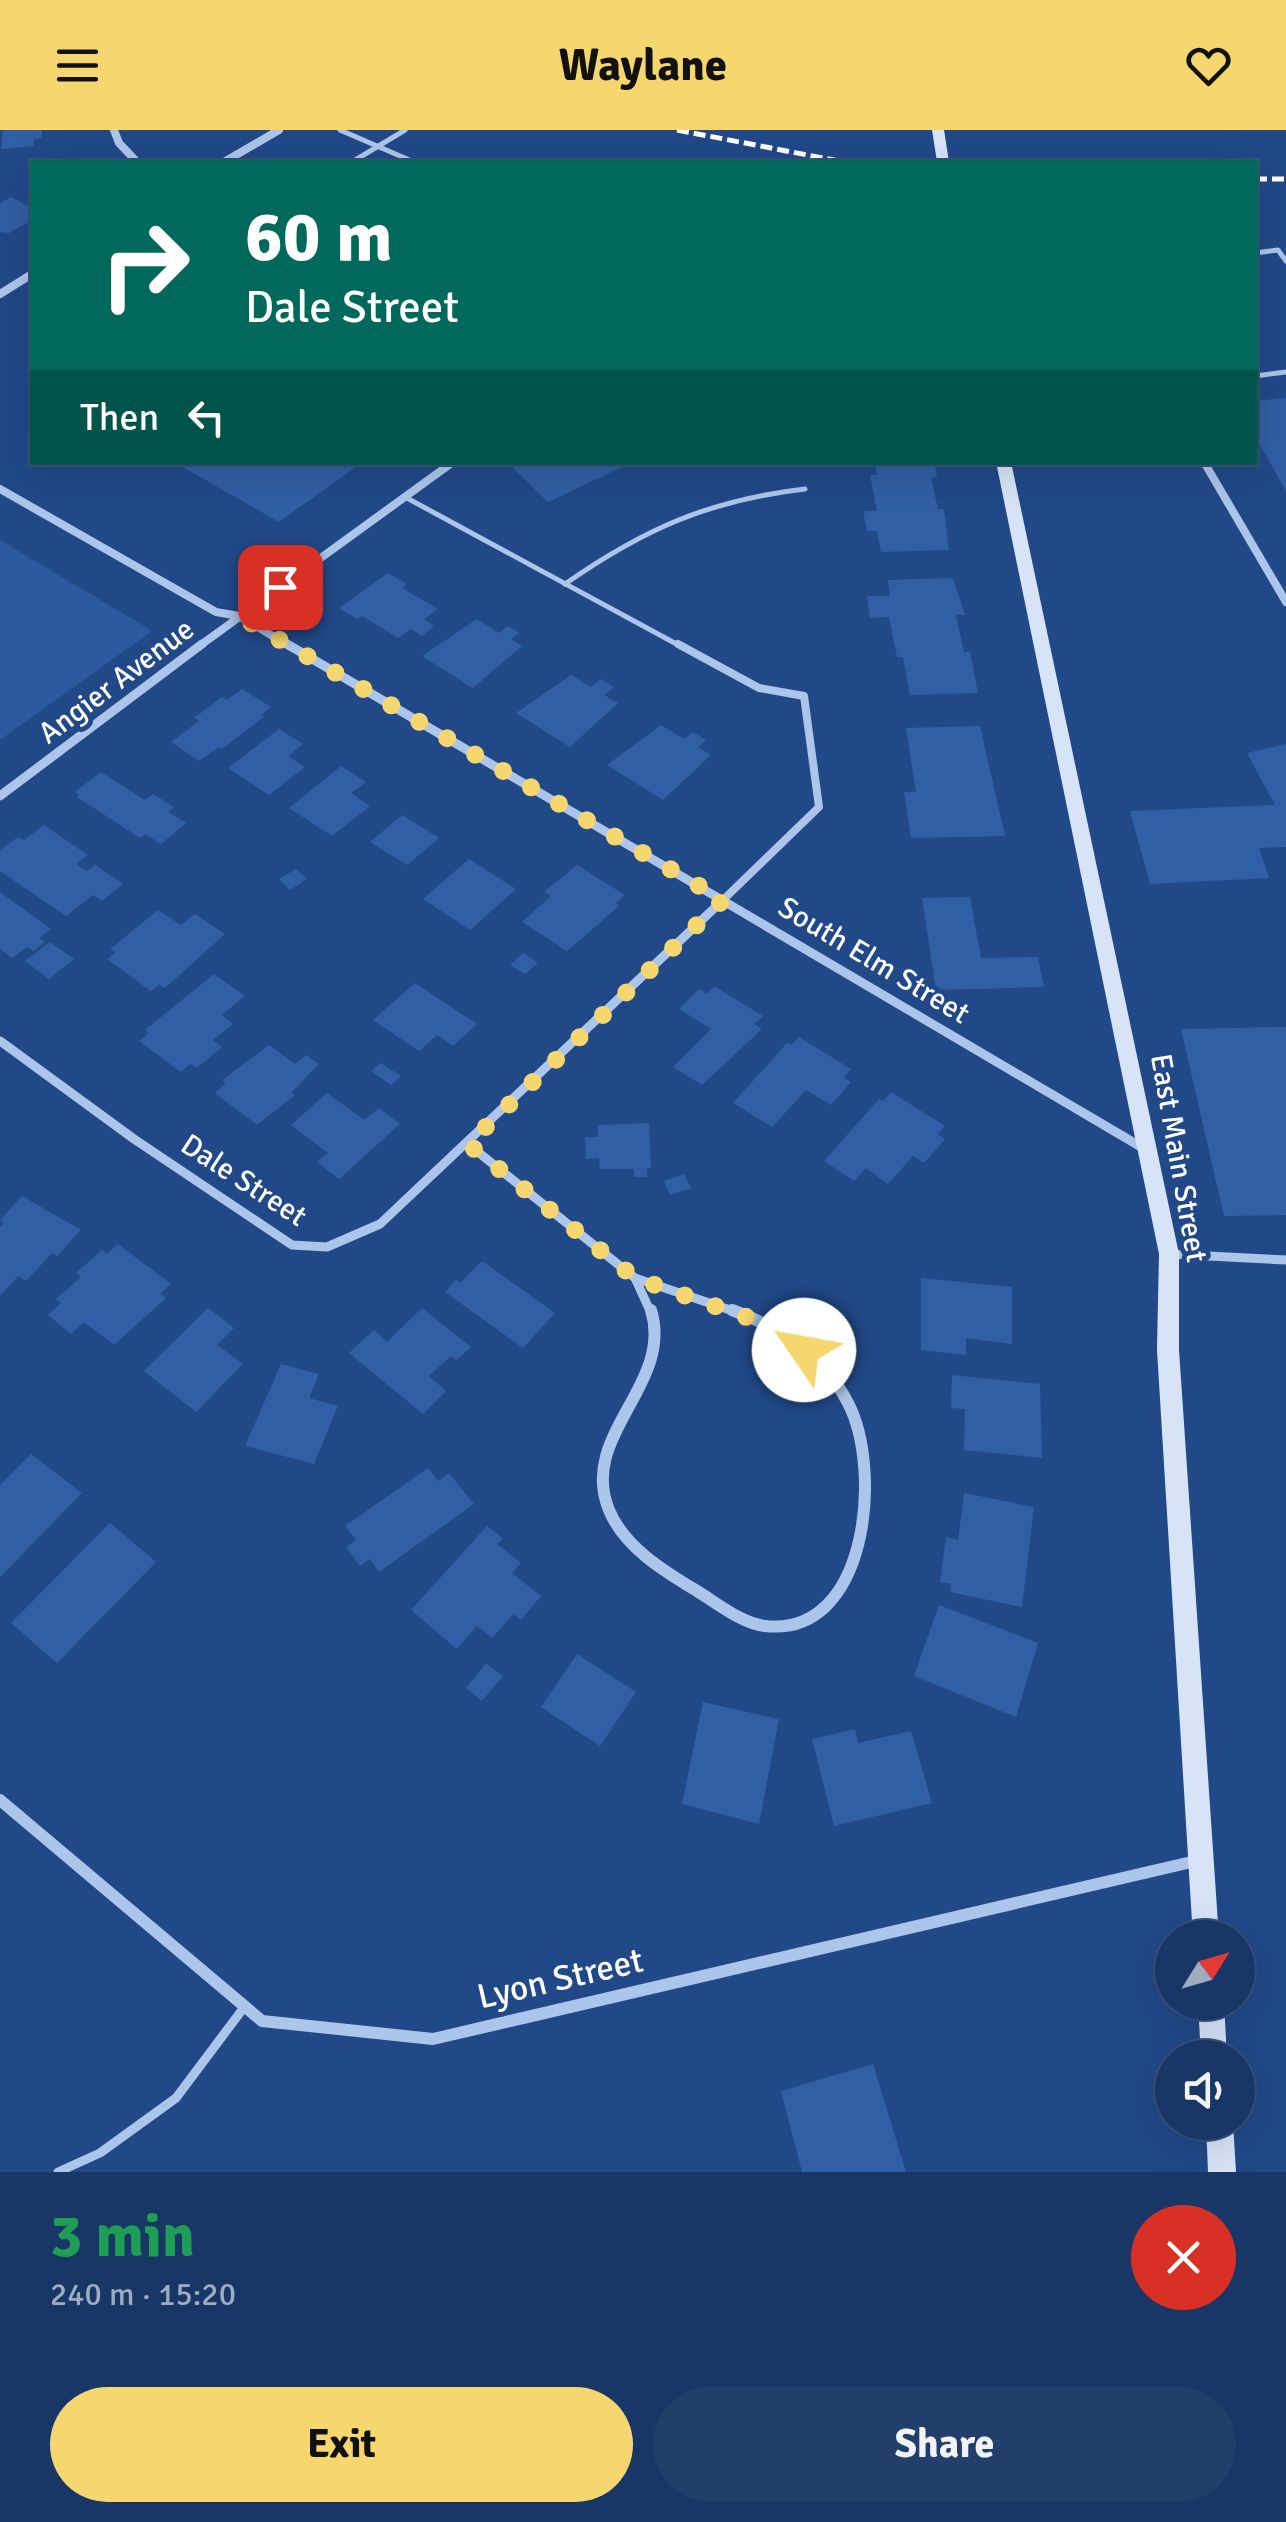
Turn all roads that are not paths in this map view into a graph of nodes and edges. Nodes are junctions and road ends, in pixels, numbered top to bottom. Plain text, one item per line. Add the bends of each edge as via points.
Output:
1 (114, 130) edge
2 (279, 130) edge
3 (340, 130) edge
4 (406, 130) edge
5 (938, 130) edge
6 (378, 147) junction
7 (135, 160) edge
8 (227, 160) edge
9 (355, 160) edge
10 (409, 160) edge
11 (943, 160) edge
12 (1258, 252) edge
13 (1286, 261) edge
14 (30, 275) edge
15 (0, 294) edge
16 (1286, 372) edge
17 (1258, 375) edge
18 (450, 465) edge
19 (1004, 465) edge
20 (1206, 465) edge
21 (0, 489) edge
22 (805, 489) dead end
23 (405, 497) junction
24 (565, 584) junction
25 (1286, 602) edge
26 (239, 616) junction
27 (0, 796) edge
28 (723, 900) junction
29 (0, 1040) edge
30 (468, 1144) junction
31 (1149, 1152) junction
32 (1169, 1254) junction
33 (1286, 1260) edge
34 (635, 1278) junction
35 (0, 1800) edge
36 (1201, 1860) junction
37 (1205, 1920) edge
38 (245, 2006) junction
39 (1219, 2140) edge
40 (58, 2172) edge
41 (1222, 2172) edge

1 - 7 street
2 - 8 street
3 - 6 lane
4 - 6 lane
5 - 11 street
6 - 9 lane
6 - 10 lane
12 - 13 lane via 1278,250
14 - 15 street
16 - 17 lane
18 - 23 street, Angier Avenue
19 - 31 street, East Main Street
20 - 25 street
21 - 26 street, South Elm Street via 216,612
22 - 24 lane via 763,492 648,528
23 - 24 lane
23 - 26 street, Angier Avenue
24 - 28 lane via 759,688 804,696 819,807
26 - 27 street, Angier Avenue
26 - 28 street, South Elm Street
28 - 30 street, Dale Street
28 - 31 street, South Elm Street
29 - 30 street, Dale Street via 181,1170 292,1245 310,1250 380,1224
30 - 34 street
31 - 32 street, East Main Street
32 - 33 street
32 - 36 street, East Main Street via 1168,1350
34 - 34 street via 786,1335 822,1365 855,1416 866,1464 849,1579 833,1606 816,1618 765,1626 735,1614 632,1546 608,1510 602,1485 607,1442 656,1346 651,1307
35 - 38 street, Lyon Street
36 - 37 street, East Main Street
36 - 38 street, Lyon Street via 433,2038 262,2022
38 - 40 lane via 176,2098 100,2153
39 - 41 street

